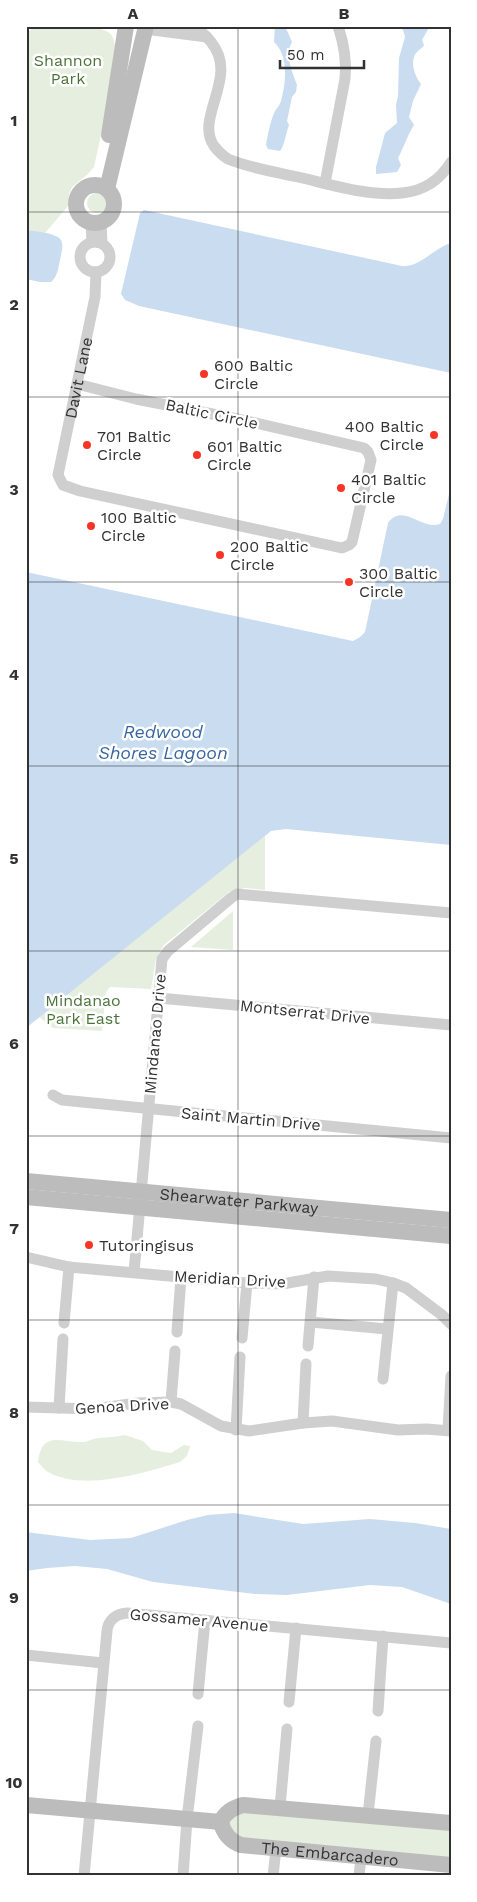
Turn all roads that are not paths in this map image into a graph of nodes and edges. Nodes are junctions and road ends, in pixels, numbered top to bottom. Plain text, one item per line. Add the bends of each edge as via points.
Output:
1 (126, 26) edge
2 (190, 26) edge
3 (338, 26) edge
4 (146, 27) edge
5 (207, 38) junction
6 (451, 162) edge
7 (325, 183) junction
8 (102, 187) junction
9 (96, 223) junction
10 (97, 243) junction
11 (96, 272) junction
12 (77, 384) junction
13 (60, 482) joint
14 (451, 913) edge
15 (159, 998) junction
16 (451, 1025) edge
17 (52, 1095) dead end
18 (148, 1109) junction
19 (451, 1138) edge
20 (26, 1181) edge
21 (26, 1197) edge
22 (139, 1199) junction
23 (451, 1220) edge
24 (451, 1236) edge
25 (26, 1257) edge
26 (69, 1267) junction
27 (134, 1272) junction
28 (181, 1277) junction
29 (314, 1278) junction
30 (247, 1283) junction
31 (393, 1283) junction
32 (311, 1322) junction
33 (64, 1323) dead end
34 (451, 1324) edge
35 (387, 1329) junction
36 (177, 1332) dead end
37 (242, 1338) dead end
38 (64, 1339) dead end
39 (308, 1346) dead end
40 (175, 1351) dead end
41 (240, 1358) dead end
42 (306, 1364) dead end
43 (451, 1376) edge
44 (383, 1379) dead end
45 (171, 1402) junction
46 (26, 1407) edge
47 (59, 1408) junction
48 (303, 1423) junction
49 (236, 1430) junction
50 (449, 1431) edge
51 (205, 1620) junction
52 (296, 1628) junction
53 (383, 1636) junction
54 (451, 1643) edge
55 (26, 1656) edge
56 (103, 1663) junction
57 (198, 1694) dead end
58 (289, 1702) dead end
59 (378, 1711) dead end
60 (198, 1726) dead end
61 (287, 1729) dead end
62 (376, 1741) dead end
63 (26, 1804) edge
64 (280, 1807) junction
65 (90, 1811) junction
66 (368, 1816) junction
67 (187, 1819) junction
68 (220, 1822) junction
69 (451, 1823) edge
70 (276, 1849) junction
71 (361, 1857) junction
72 (451, 1865) edge
73 (84, 1876) edge
74 (183, 1876) edge
75 (273, 1876) edge
76 (359, 1876) edge

1 - 8 street
2 - 5 street via 199,29
3 - 7 street via 346,64 345,80
4 - 5 street
4 - 8 street
5 - 7 street via 217,49 222,66 209,122 209,135 218,151 248,165
6 - 7 street via 437,180 402,194
8 - 9 street via 114,198 114,210 111,216
8 - 9 street via 85,188 77,198 80,216
9 - 10 street
10 - 11 street via 109,250 110,260 105,268
10 - 11 street via 83,247 80,257 86,270
11 - 12 street, Davit Lane via 95,297
12 - 13 street, Davit Lane via 58,475
12 - 13 street, Baltic Circle via 364,448 371,460 353,539 349,546 342,548 80,491 64,487
14 - 15 street, Mindanao Drive via 236,895 162,959
15 - 16 street, Montserrat Drive
15 - 18 street, Mindanao Drive
17 - 18 street, Saint Martin Drive via 62,1100
18 - 19 street, Saint Martin Drive
18 - 22 street, Mindanao Drive
20 - 22 street, Shearwater Parkway
21 - 22 street, Shearwater Parkway
22 - 23 street, Shearwater Parkway
22 - 24 street, Shearwater Parkway
22 - 27 street, Mindanao Drive
25 - 26 street, Meridian Drive
26 - 27 street, Meridian Drive
26 - 33 street
27 - 28 street, Meridian Drive
28 - 30 street, Meridian Drive
28 - 36 street
29 - 30 street, Meridian Drive via 282,1284
29 - 31 street, Meridian Drive via 376,1279
29 - 32 street
30 - 37 street
31 - 34 street, Meridian Drive via 411,1292
31 - 35 street
32 - 35 street
32 - 39 street
35 - 44 street
38 - 47 street
40 - 45 street
41 - 49 street
42 - 48 street
43 - 50 street
45 - 47 street, Genoa Drive via 94,1409
45 - 49 street, Genoa Drive
46 - 47 street, Genoa Drive
48 - 49 street, Genoa Drive via 263,1430
48 - 50 street, Genoa Drive via 332,1421 398,1430
51 - 52 street, Gossamer Avenue
51 - 56 street, Gossamer Avenue via 121,1614 107,1626
51 - 57 street
52 - 53 street, Gossamer Avenue
52 - 58 street
53 - 54 street, Gossamer Avenue
53 - 59 street
55 - 56 street
56 - 65 street, Gossamer Avenue
60 - 67 street
61 - 64 street
62 - 66 street
63 - 65 street
64 - 66 street
64 - 68 street via 235,1807
65 - 67 street
65 - 73 street, Gossamer Avenue
66 - 69 street
67 - 68 street
67 - 74 street
68 - 70 street, The Embarcadero via 234,1843
70 - 71 street, The Embarcadero
70 - 75 street
71 - 72 street, The Embarcadero
71 - 76 street

